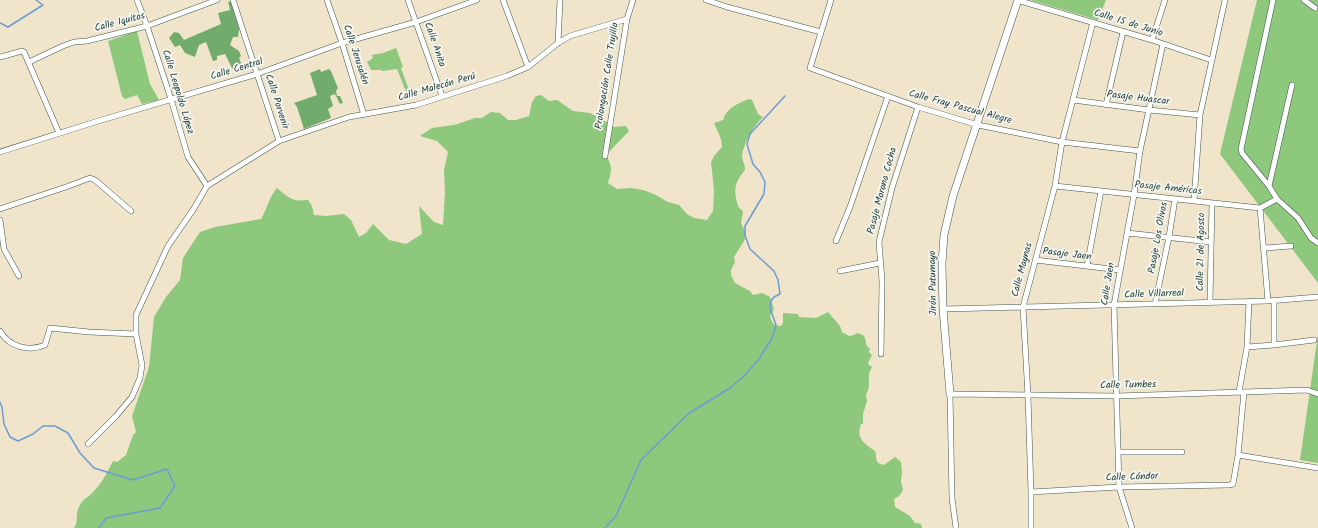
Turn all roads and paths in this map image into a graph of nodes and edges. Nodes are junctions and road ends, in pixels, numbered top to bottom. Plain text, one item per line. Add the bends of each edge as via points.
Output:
1 (137, 0) edge
2 (217, 0) edge
3 (233, 0) edge
4 (327, 0) edge
5 (408, 0) edge
6 (477, 0) edge
7 (503, 0) edge
8 (560, 0) edge
9 (633, 0) edge
10 (706, 0) edge
11 (831, 0) edge
12 (1017, 0) edge
13 (1165, 0) edge
14 (1225, 0) edge
15 (1273, 0) edge
16 (1304, 0) edge
17 (1315, 8) dead end
18 (626, 19) junction
19 (416, 22) junction
20 (1093, 22) junction
21 (147, 26) junction
22 (821, 32) junction
23 (1123, 32) junction
24 (1152, 40) junction
25 (558, 43) junction
26 (342, 44) junction
27 (1163, 44) junction
28 (0, 57) edge
29 (1211, 60) junction
30 (29, 62) junction
31 (528, 68) junction
32 (257, 74) junction
33 (1292, 85) dead end
34 (442, 96) junction
35 (888, 96) junction
36 (171, 99) junction
37 (1073, 100) junction
38 (1106, 105) junction
39 (918, 107) junction
40 (1149, 110) junction
41 (364, 115) junction
42 (1200, 115) junction
43 (978, 124) junction
44 (59, 133) junction
45 (279, 141) junction
46 (1062, 142) junction
47 (1140, 150) junction
48 (0, 152) edge
49 (605, 156) dead end
50 (207, 186) junction
51 (1055, 186) junction
52 (1269, 186) junction
53 (1101, 191) junction
54 (1134, 195) junction
55 (1175, 199) junction
56 (1277, 199) junction
57 (1194, 201) junction
58 (1212, 203) junction
59 (0, 208) edge
60 (1260, 208) junction
61 (131, 211) dead end
62 (0, 220) edge
63 (1127, 232) junction
64 (1169, 237) junction
65 (836, 241) dead end
66 (1211, 242) junction
67 (1318, 243) edge
68 (1291, 246) dead end
69 (1265, 248) junction
70 (2, 251) edge
71 (1035, 260) junction
72 (880, 263) junction
73 (1087, 266) junction
74 (1120, 270) junction
75 (840, 271) dead end
76 (19, 276) dead end
77 (1318, 297) edge
78 (1271, 300) junction
79 (1210, 301) junction
80 (1249, 301) junction
81 (1155, 304) junction
82 (1114, 305) junction
83 (1022, 307) junction
84 (944, 309) junction
85 (0, 331) edge
86 (136, 334) junction
87 (1314, 340) dead end
88 (1274, 346) junction
89 (1247, 347) junction
90 (882, 354) dead end
91 (1242, 392) junction
92 (950, 394) junction
93 (1318, 394) edge
94 (1028, 396) junction
95 (1117, 396) junction
96 (88, 444) dead end
97 (1118, 452) junction
98 (1182, 452) dead end
99 (1238, 455) junction
100 (1318, 468) edge
101 (1120, 487) junction
102 (1031, 492) junction
103 (956, 528) edge
104 (1031, 528) edge
105 (1132, 528) edge

1 - 21 street, Calle Leopoldo López
2 - 21 street, Calle Iquitos
3 - 32 street, Calle Porvenir
4 - 26 street, Calle Jerusalén
5 - 19 street, Calle Anita
6 - 19 street, Calle Central
7 - 31 street
8 - 25 street
9 - 18 street, Prolongación Calle Trujillo
10 - 22 street
11 - 22 street
12 - 20 street, Calle 15 de Junio
12 - 43 street, Jirón Putumayo
13 - 24 street
14 - 29 street
15 - 52 street via 1241,149
16 - 17 street
18 - 25 street, Calle Malecón Perú via 570,36
18 - 49 street, Prolongación Calle Trujillo
19 - 26 street, Calle Central
19 - 34 street, Calle Anita
20 - 23 street, Calle 15 de Junio
20 - 37 street, Calle Maynas
21 - 30 street, Calle Iquitos via 74,42
21 - 36 street, Calle Leopoldo López
22 - 35 street, Calle Fray Pascual Alegre via 810,68
23 - 24 street, Calle 15 de Junio
23 - 38 street
24 - 27 street, Calle 15 de Junio
25 - 31 street, Calle Malecón Perú
26 - 32 street, Calle Central
26 - 41 street, Calle Jerusalén
27 - 29 street, Calle 15 de Junio
27 - 40 street, Calle Jaen
28 - 30 street via 24,52
29 - 42 street
30 - 44 street
31 - 34 street, Calle Malecón Perú
32 - 36 street, Calle Central
32 - 45 street, Calle Porvenir
33 - 52 street
34 - 41 street, Calle Malecón Perú via 416,105
35 - 39 street, Calle Fray Pascual Alegre
35 - 65 street
36 - 44 street, Calle Central
36 - 50 street, Calle Leopoldo López via 188,157
37 - 38 street, Pasaje Huascar
37 - 46 street, Calle Maynas
38 - 40 street, Pasaje Huascar
39 - 43 street, Calle Fray Pascual Alegre
39 - 72 street, Pasaje Morona Cocha via 892,188 879,242
40 - 42 street, Pasaje Huascar
40 - 47 street, Calle Jaen
41 - 45 street, Calle Malecón Perú via 349,117
42 - 57 street
43 - 46 street, Calle Fray Pascual Alegre
43 - 84 street, Jirón Putumayo via 944,235
44 - 48 street, Calle Central
45 - 50 street, Calle Malecón Perú
46 - 47 street, Calle Fray Pascual Alegre
46 - 51 street, Calle Maynas
47 - 54 street, Calle Jaen
50 - 86 street via 161,259 136,315
51 - 53 street, Pasaje Américas
51 - 71 street, Calle Maynas
52 - 56 street
53 - 54 street, Pasaje Américas
53 - 73 street
54 - 55 street, Pasaje Américas
54 - 63 street, Calle Jaen
55 - 57 street, Pasaje Américas
55 - 64 street, Pasaje Los Olivos
56 - 60 street
56 - 67 street via 1298,218 1311,238
57 - 58 street, Pasaje Américas
58 - 60 street, Pasaje Américas
58 - 66 street, Calle 21 de Agosto
59 - 61 street via 90,178
60 - 69 street
62 - 70 street
63 - 64 street
63 - 74 street, Calle Jaen
64 - 66 street
64 - 81 street, Pasaje Los Olivos
66 - 79 street, Calle 21 de Agosto
68 - 69 street
69 - 78 street
70 - 76 street
71 - 73 street, Pasaje Jaen
71 - 83 street, Calle Maynas
72 - 75 street
72 - 90 street, Pasaje Morona Cocha
73 - 74 street, Pasaje Jaen
74 - 82 street, Calle Jaen
77 - 78 street, Calle Villarreal
78 - 80 street, Calle Villarreal
78 - 88 street
79 - 80 street, Calle Villarreal
79 - 81 street, Calle Villarreal
80 - 89 street
81 - 82 street, Calle Villarreal
82 - 83 street, Calle Villarreal
82 - 95 street, Calle Jaen
83 - 84 street, Calle Villarreal
83 - 94 street, Calle Maynas
84 - 92 street, Jirón Putumayo
85 - 86 street via 3,337 14,345 25,348 45,345 50,328
86 - 96 street via 142,365 132,397
87 - 88 street
88 - 89 street
89 - 91 street
91 - 93 street, Calle Tumbes via 1307,390
91 - 95 street, Calle Tumbes
91 - 99 street
92 - 94 street, Calle Tumbes
92 - 103 street, Jirón Putumayo via 952,498
94 - 95 street, Calle Tumbes
94 - 102 street, Calle Maynas
95 - 97 street, Calle Jaen
97 - 98 street
97 - 101 street, Calle Jaen
99 - 100 street
99 - 101 street, Calle Cóndor via 1233,484
101 - 102 street, Calle Cóndor
101 - 105 street, Calle Jaen
102 - 104 street, Calle Maynas

